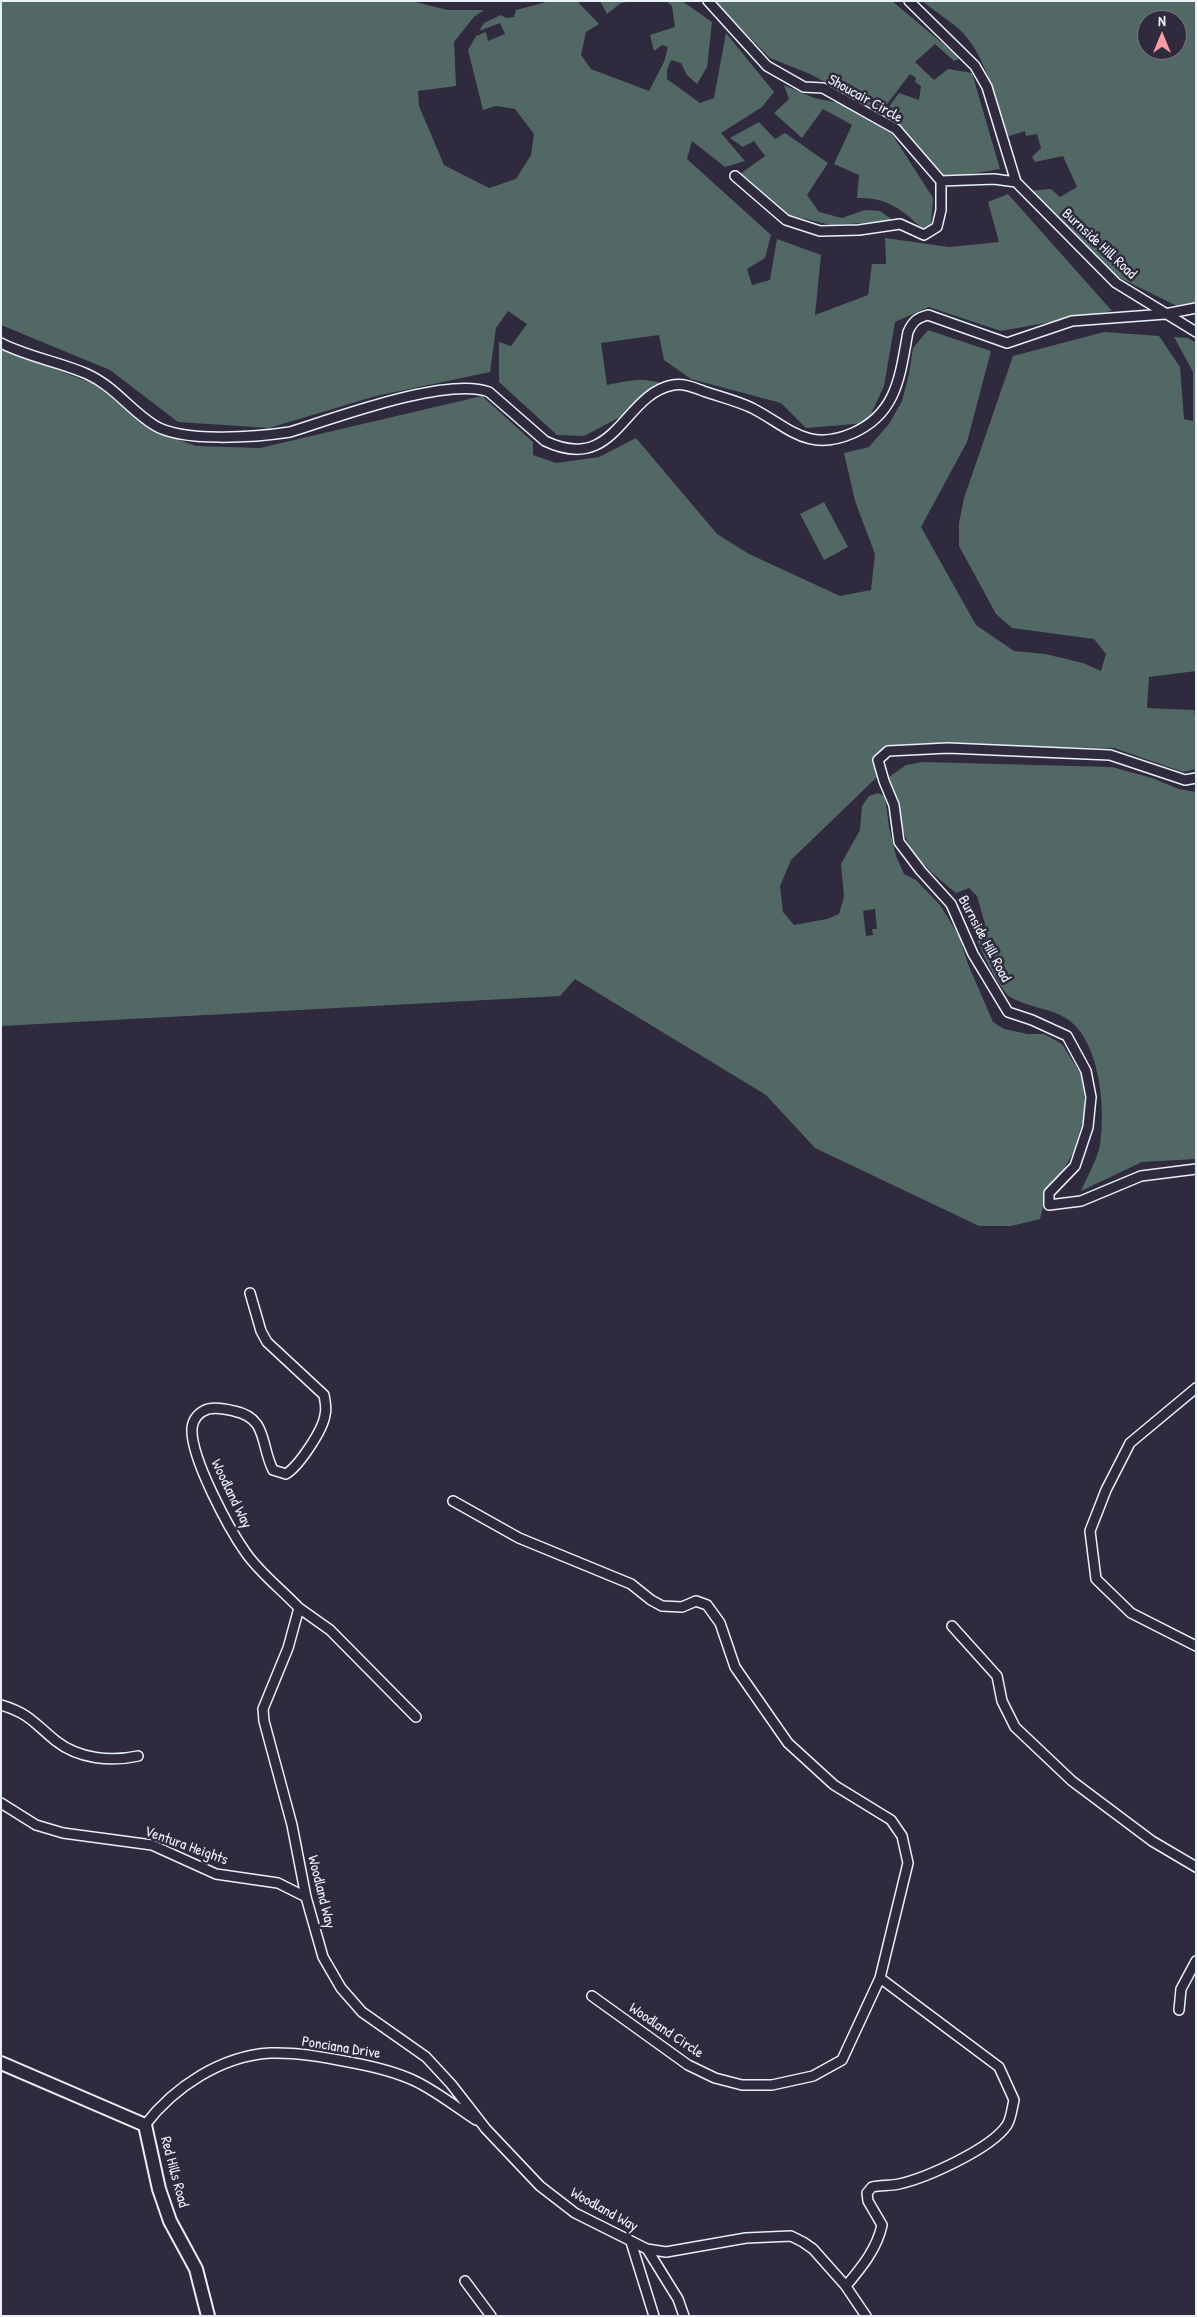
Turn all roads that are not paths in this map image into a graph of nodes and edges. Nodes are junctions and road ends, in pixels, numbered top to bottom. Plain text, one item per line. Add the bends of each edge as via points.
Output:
1 (708, 1) edge
2 (909, 1) edge
3 (735, 176) dead end
4 (941, 181) junction
5 (1016, 182) junction
6 (1196, 308) edge
7 (1164, 314) junction
8 (1196, 332) edge
9 (1, 342) edge
10 (1196, 778) edge
11 (1196, 1169) edge
12 (250, 1293) dead end
13 (1196, 1388) edge
14 (453, 1501) dead end
15 (298, 1608) junction
16 (952, 1626) dead end
17 (1196, 1646) edge
18 (1, 1705) edge
19 (416, 1718) dead end
20 (138, 1756) dead end
21 (1, 1803) edge
22 (1196, 1866) edge
23 (306, 1897) junction
24 (1196, 1961) edge
25 (880, 1978) junction
26 (592, 1996) dead end
27 (1179, 2010) dead end
28 (1, 2063) edge
29 (482, 2124) junction
30 (145, 2125) junction
31 (631, 2242) junction
32 (647, 2250) junction
33 (464, 2281) dead end
34 (846, 2286) junction
35 (208, 2316) edge
36 (491, 2316) edge
37 (654, 2316) edge
38 (684, 2316) edge
39 (866, 2316) edge

1 - 4 street, Shoucair Circle via 767,66 804,87 822,88 896,129
2 - 5 street via 975,66 987,87
3 - 4 street via 786,220 820,230 859,230 900,224 924,235 937,227 941,210
4 - 5 street via 994,179
5 - 7 street, Burnside Hill Road via 1116,283
6 - 7 street
7 - 8 street, Burnside Hill Road
7 - 9 street via 1072,321 1007,343 928,315 916,318 911,324 898,386 883,410 872,422 840,438 822,440 792,434 752,408 680,384 660,389 649,396 601,443 589,448 554,445 545,441 489,392 458,387 420,394 268,436 224,438 171,432 153,425 102,382 87,374
10 - 11 street, Burnside Hill Road via 1185,780 1110,755 948,748 888,750 878,760 894,804 900,842 921,872 951,904 973,954 1008,1012 1067,1036 1086,1071 1091,1097 1088,1127 1075,1166 1049,1193 1049,1205 1082,1202 1141,1176
12 - 15 street, Woodland Way via 267,1342 320,1389 326,1403 322,1426 298,1464 286,1474 273,1470 259,1426 246,1414 223,1409 207,1410 197,1416 192,1430 210,1489 228,1523 247,1554
13 - 17 street via 1130,1443 1106,1490 1090,1532 1096,1579 1131,1612
14 - 25 street, Woodland Circle via 519,1538 631,1584 662,1606 682,1607 696,1601 707,1605 720,1623 735,1667 788,1743 834,1785 891,1820 902,1836 908,1863
15 - 19 street via 330,1630
15 - 23 street, Woodland Way via 288,1648 263,1709
16 - 22 street via 998,1676 1002,1701 1015,1727 1080,1787 1152,1841
18 - 20 street via 26,1714 72,1751 99,1759 121,1760
21 - 23 street, Ventura Heights via 36,1825 63,1833 152,1845 216,1874 278,1883
23 - 29 street, Woodland Way via 324,1957 341,1988 362,2012 426,2057
24 - 27 street via 1181,1990
25 - 26 street, Woodland Circle via 842,2060 813,2076 772,2085 742,2085 715,2078 688,2065
25 - 34 street via 999,2067 1014,2100 1010,2120 981,2150 914,2180 872,2187 867,2193 868,2201 882,2225 879,2238
28 - 30 main road, Red Hills Road
29 - 30 street, Ponciana Drive via 415,2081 383,2069 320,2056 270,2053 237,2058 174,2092
29 - 31 street, Woodland Way via 540,2186 575,2213
30 - 35 main road, Red Hills Road via 159,2189 170,2221 196,2269
31 - 32 street, Woodland Way
31 - 37 street
32 - 34 street, Woodland Way via 666,2252 746,2238 791,2236 813,2249
32 - 38 street via 678,2299
33 - 36 street
34 - 39 street, Woodland Way

